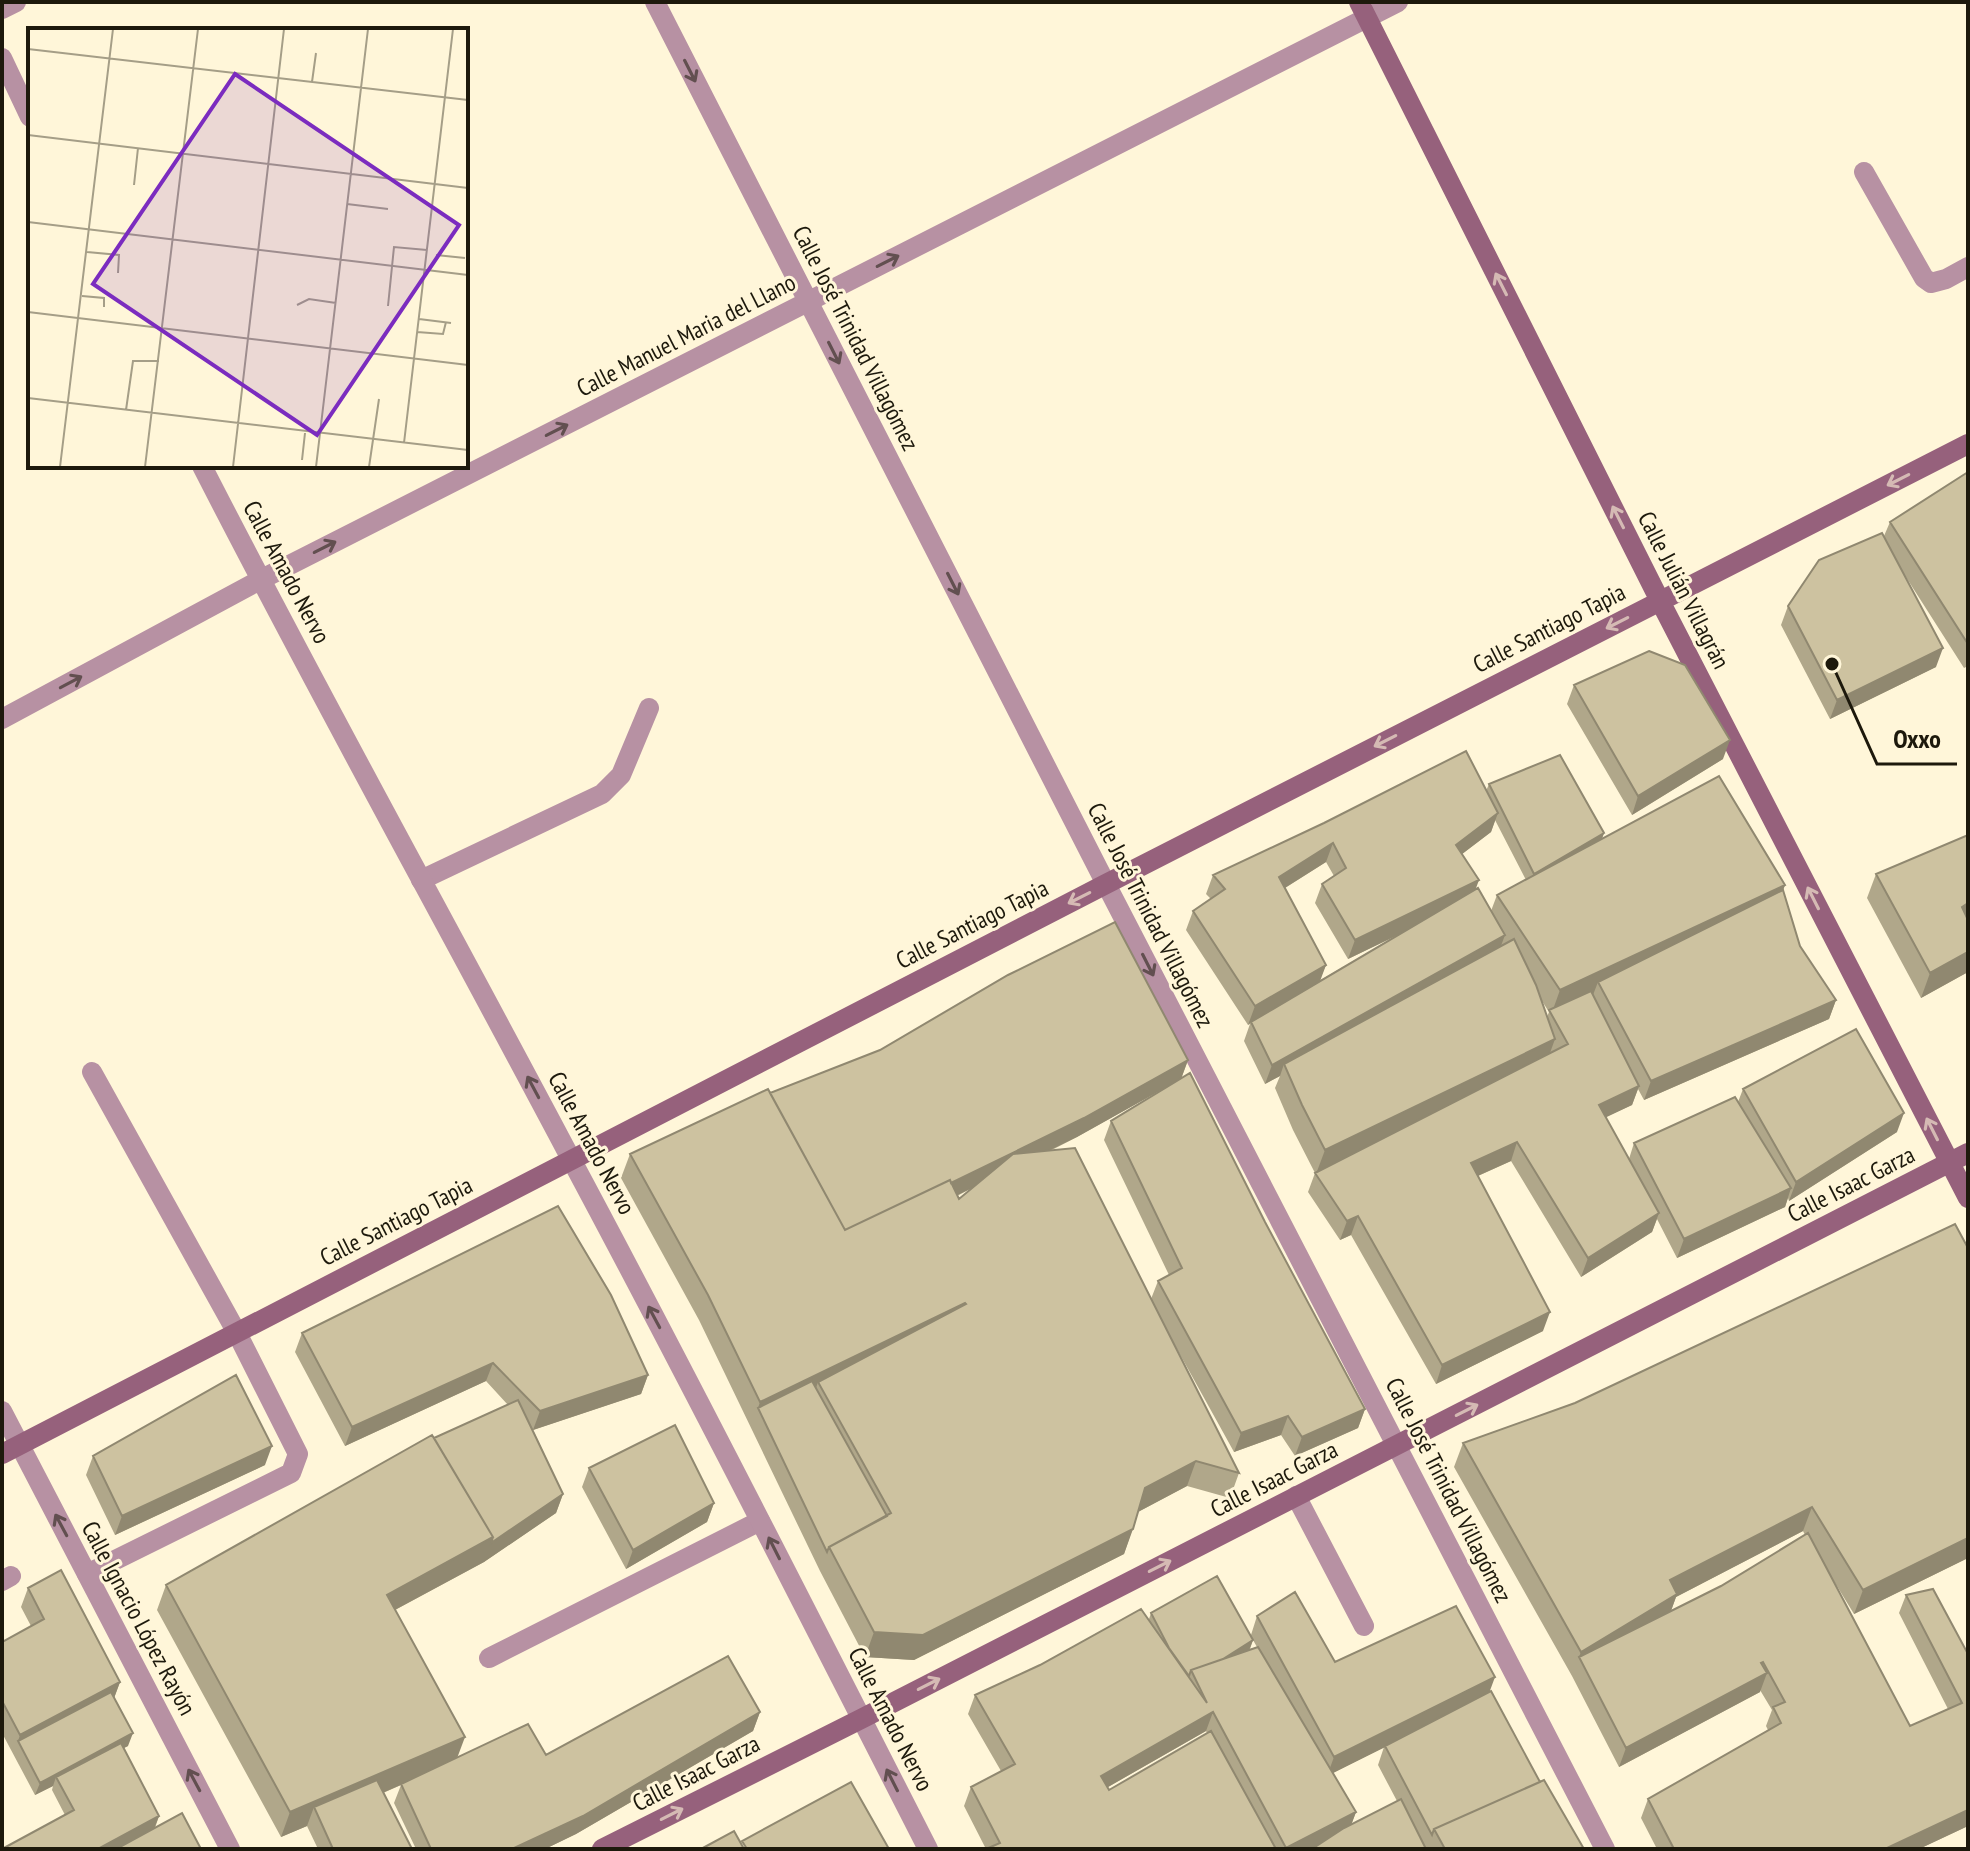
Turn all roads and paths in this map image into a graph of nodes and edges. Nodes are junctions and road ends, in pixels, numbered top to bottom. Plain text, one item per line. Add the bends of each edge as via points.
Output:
1 (16, 2) edge
2 (655, 2) edge
3 (1398, 2) edge
4 (2, 9) edge
5 (1363, 10) edge
6 (2, 58) edge
7 (28, 113) edge
8 (1864, 172) dead end
9 (1968, 267) edge
10 (808, 302) junction
11 (1968, 444) edge
12 (203, 468) edge
13 (260, 580) junction
14 (1660, 601) junction
15 (649, 708) dead end
16 (2, 719) edge
17 (421, 880) junction
18 (1106, 884) junction
19 (92, 1072) dead end
20 (1968, 1153) edge
21 (572, 1160) junction
22 (1949, 1163) junction
23 (1968, 1198) edge
24 (237, 1333) junction
25 (2, 1411) edge
26 (1396, 1446) junction
27 (11, 1450) edge
28 (1296, 1496) junction
29 (760, 1521) junction
30 (87, 1574) junction
31 (1364, 1626) dead end
32 (489, 1658) dead end
33 (861, 1719) junction
34 (230, 1849) edge
35 (602, 1849) edge
36 (928, 1849) edge
37 (1605, 1849) edge

1 - 4 street
2 -> 10 street, Calle José Trinidad Villagómez
3 - 5 street, Calle Manuel Maria del Llano
10 -> 5 street, Calle Manuel Maria del Llano
14 -> 5 street, Calle Julián Villagrán
6 - 7 street
8 - 9 street via 1924,278 1931,283
13 -> 10 street, Calle Manuel Maria del Llano
10 -> 18 street, Calle José Trinidad Villagómez
11 -> 14 street, Calle Santiago Tapia
12 - 13 street, Calle Amado Nervo
16 -> 13 street, Calle Manuel Maria del Llano
13 - 17 street, Calle Amado Nervo
14 -> 18 street, Calle Santiago Tapia
22 -> 14 street, Calle Julián Villagrán
15 - 17 street via 621,775 602,794
21 -> 17 street, Calle Amado Nervo
18 -> 21 street, Calle Santiago Tapia
18 -> 26 street, Calle José Trinidad Villagómez
19 - 24 street
20 - 22 street, Calle Isaac Garza
21 - 24 street, Calle Santiago Tapia
29 -> 21 street, Calle Amado Nervo
22 - 23 street, Calle Julián Villagrán
26 -> 22 street, Calle Isaac Garza
24 - 27 street, Calle Santiago Tapia
24 - 30 street via 298,1454 291,1473
25 - 27 street, Calle Ignacio López Rayón
26 - 28 street, Calle Isaac Garza
26 - 37 street, Calle José Trinidad Villagómez
30 -> 27 street, Calle Ignacio López Rayón
28 - 31 street
33 -> 28 street, Calle Isaac Garza
29 - 32 street
33 -> 29 street, Calle Amado Nervo
34 -> 30 street, Calle Ignacio López Rayón
35 -> 33 street, Calle Isaac Garza
36 -> 33 street, Calle Amado Nervo

